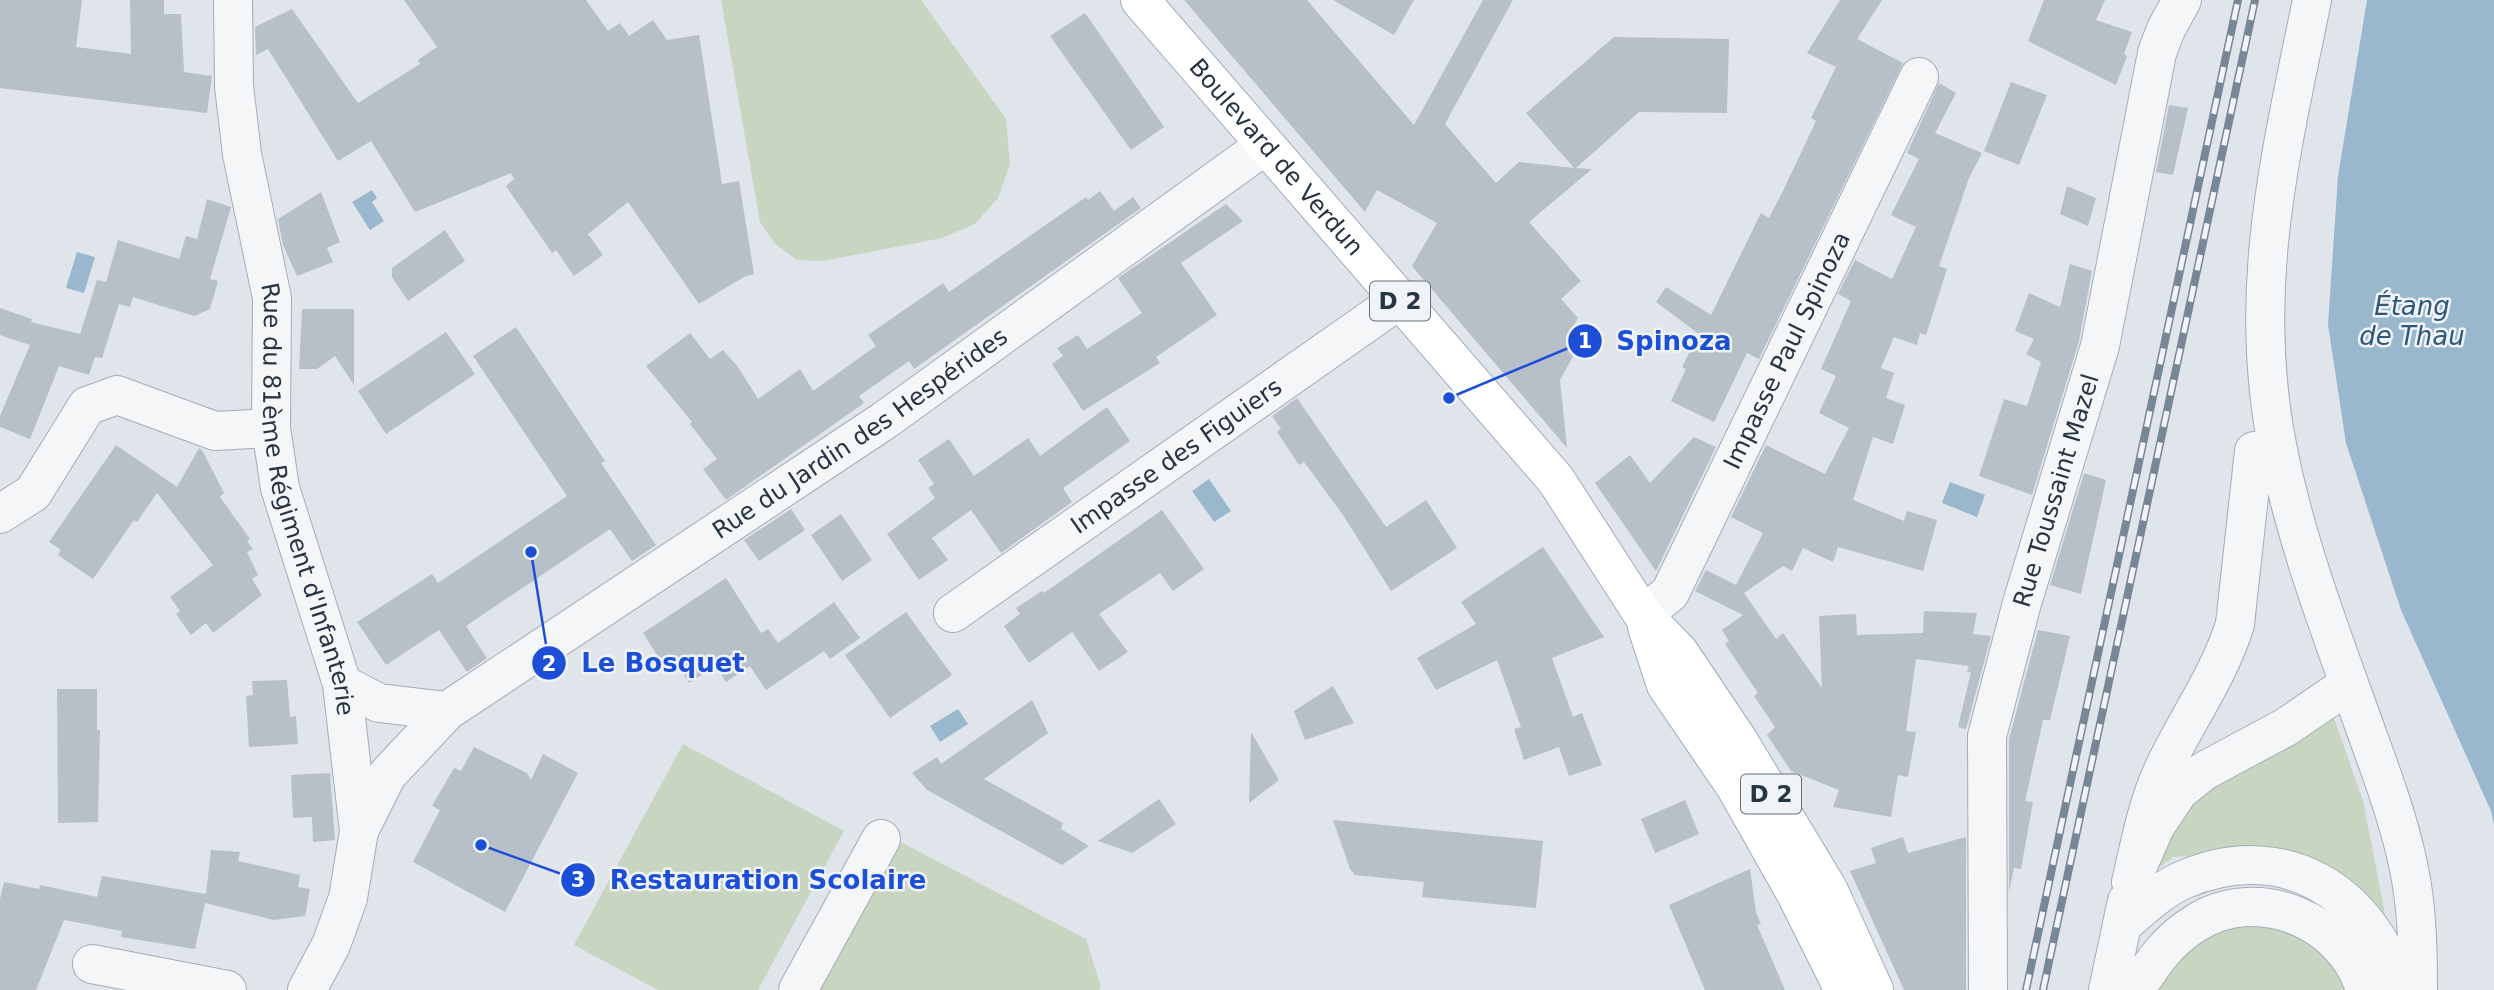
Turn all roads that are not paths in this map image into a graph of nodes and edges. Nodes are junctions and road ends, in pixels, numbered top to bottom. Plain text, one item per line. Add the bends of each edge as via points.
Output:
1 (233, 0) edge
2 (1140, 0) edge
3 (2182, 0) edge
4 (2312, 0) edge
5 (1919, 77) dead end
6 (1264, 146) junction
7 (2280, 149) junction
8 (1399, 300) junction
9 (271, 428) junction
10 (2254, 451) junction
11 (0, 514) edge
12 (953, 613) dead end
13 (1643, 615) junction
14 (342, 684) junction
15 (2349, 684) junction
16 (447, 710) junction
17 (359, 831) junction
18 (881, 839) dead end
19 (2131, 882) junction
20 (2122, 925) junction
21 (93, 964) dead end
22 (227, 990) edge
23 (307, 990) edge
24 (799, 990) edge
25 (1844, 990) edge
26 (1874, 990) edge
27 (1988, 990) edge
28 (2108, 990) edge
29 (2136, 990) edge
30 (2365, 990) edge
31 (2400, 990) edge
32 (2418, 990) edge

1 - 9 street, Rue du 81ème Régiment d'Infanterie via 234,86 242,154 272,298
2 - 6 main road, Boulevard de Verdun / D 2
3 - 27 street, Rue Toussaint Mazel via 2157,53 2100,346 1987,736
4 - 7 street
5 - 13 street, Impasse Paul Spinoza via 1670,593
6 - 8 main road, Boulevard de Verdun / D 2
6 - 16 street, Rue du Jardin des Hespérides via 885,421
7 - 10 street via 2262,198 2244,289
7 - 15 street via 2264,276 2268,391 2290,499
8 - 12 street, Impasse des Figuiers
8 - 13 main road, Boulevard de Verdun / D 2 via 1556,480
9 - 11 street via 215,431 117,395 88,405 33,493
9 - 14 street, Rue du 81ème Régiment d'Infanterie via 280,488
10 - 15 street via 2278,538 2315,625
10 - 19 street via 2235,624 2222,660 2163,770
13 - 25 main road, Boulevard de Verdun / D 2 via 1666,685 1735,786
13 - 26 main road, Boulevard de Verdun / D 2 via 1679,652 1738,740 1828,889
14 - 16 street via 379,703
14 - 17 street, Rue du 81ème Régiment d'Infanterie
15 - 19 street via 2286,727 2204,771 2179,792 2155,827
15 - 32 street via 2408,863 2416,907
16 - 17 street, Rue du Jardin des Hespérides via 387,775
17 - 23 street, Rue du 81ème Régiment d'Infanterie via 348,898 331,945
18 - 24 street
19 - 20 street
20 - 28 street
20 - 31 street via 2181,881 2207,872 2258,865 2288,869 2321,881 2350,903 2375,933
21 - 22 street
29 - 30 street via 2174,938 2198,921 2239,908 2285,912 2314,922 2349,953

